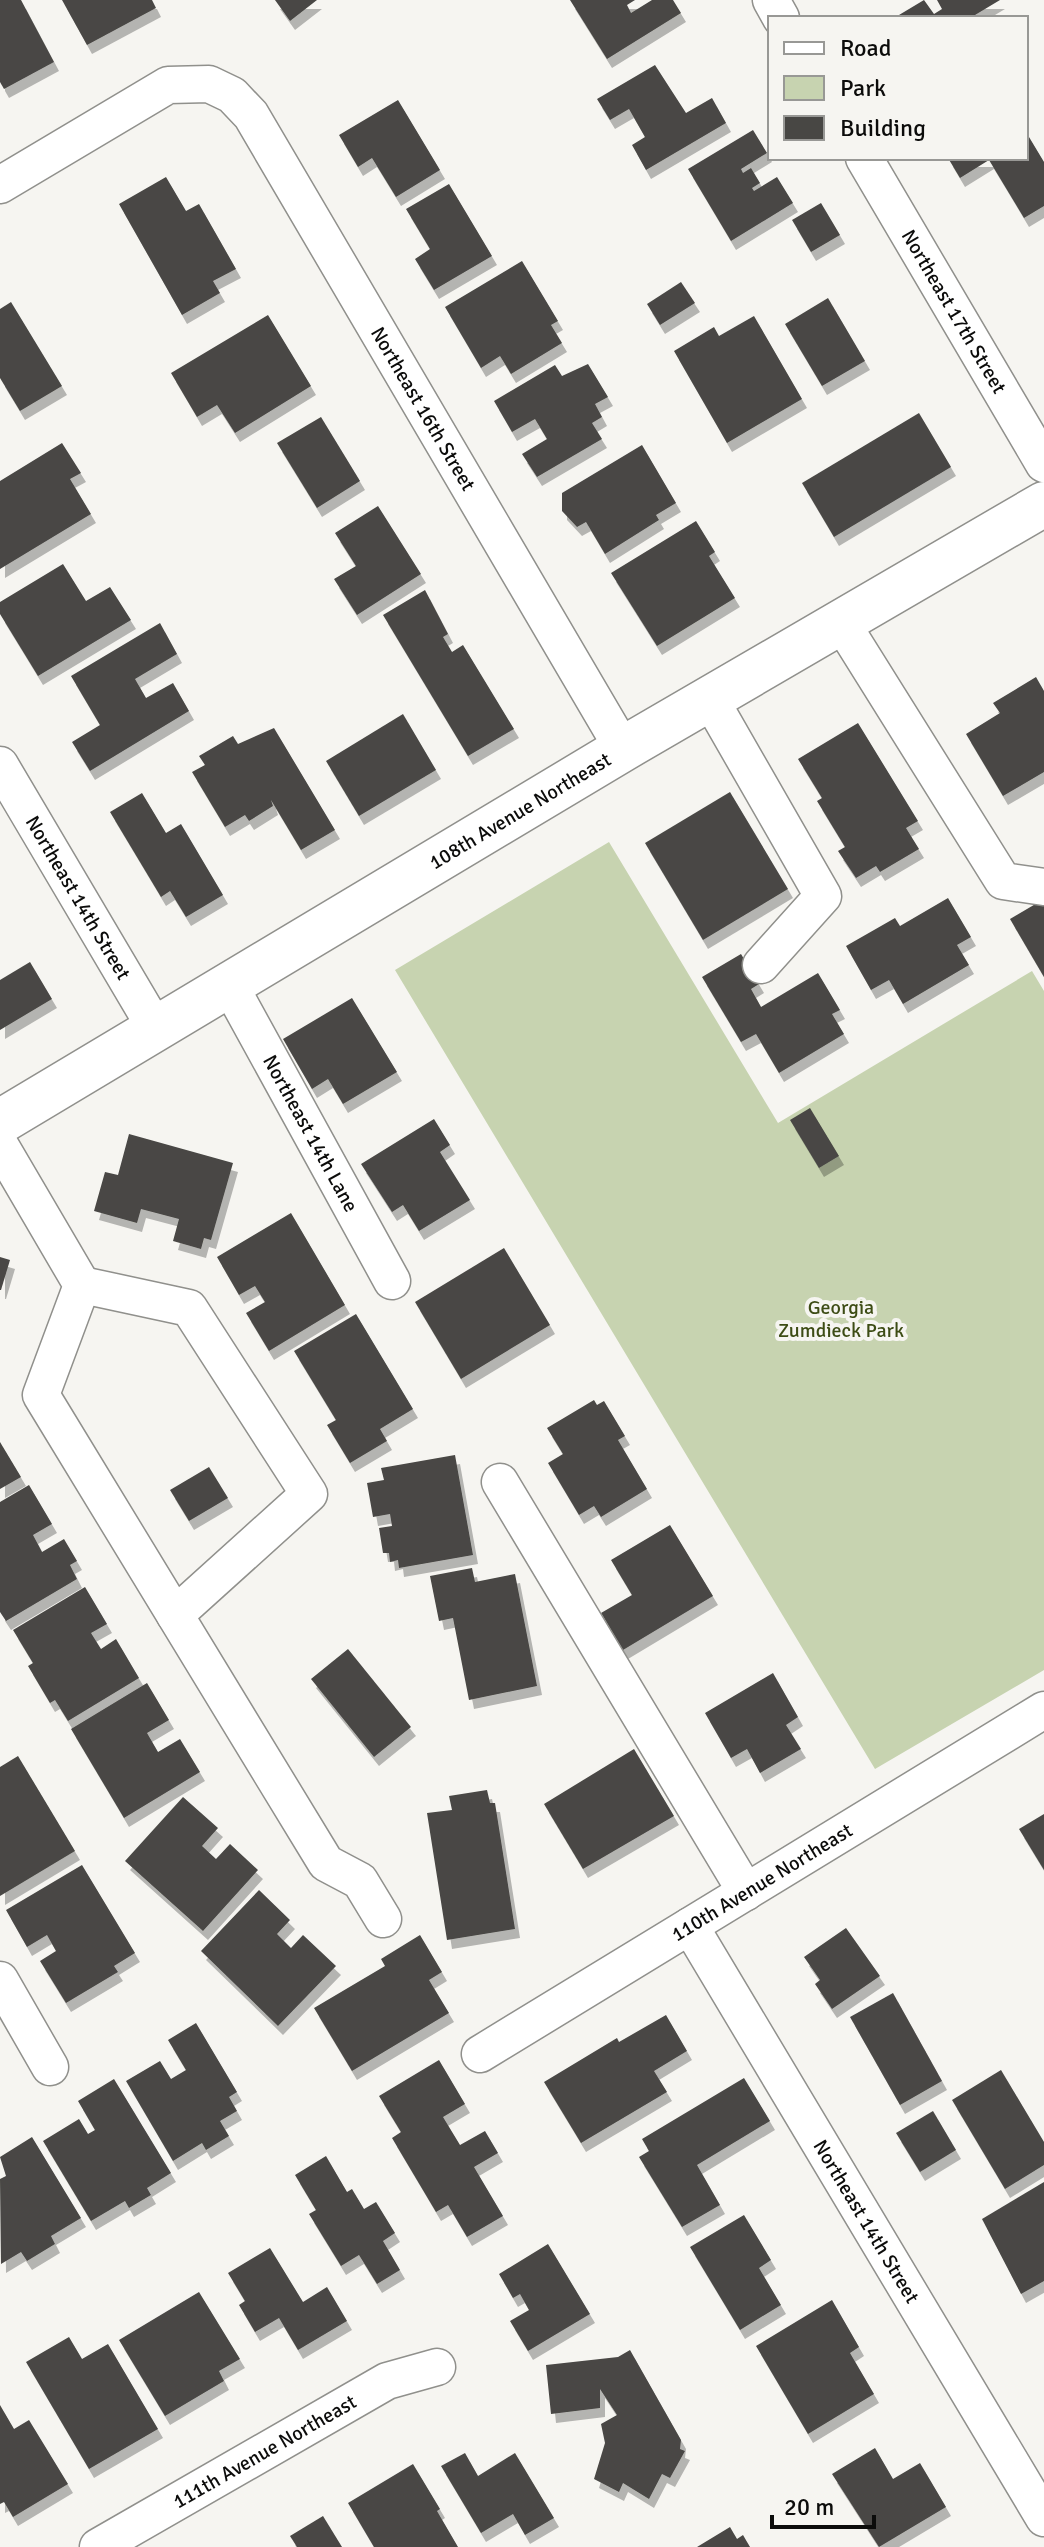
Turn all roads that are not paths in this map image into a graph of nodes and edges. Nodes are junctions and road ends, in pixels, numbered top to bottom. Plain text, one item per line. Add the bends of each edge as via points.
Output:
1 (865, 160) edge
2 (0, 185) edge
3 (1044, 464) edge
4 (1044, 504) edge
5 (841, 622) junction
6 (710, 699) junction
7 (623, 749) junction
8 (0, 765) edge
9 (1044, 887) edge
10 (761, 965) dead end
11 (230, 986) junction
12 (156, 1029) junction
13 (0, 1122) edge
14 (0, 1145) edge
15 (392, 1281) dead end
16 (82, 1285) junction
17 (500, 1482) dead end
18 (175, 1615) junction
19 (1044, 1710) edge
20 (746, 1892) junction
21 (383, 1919) dead end
22 (690, 1926) junction
23 (0, 1980) edge
24 (480, 2054) dead end
25 (50, 2067) dead end
26 (437, 2367) dead end
27 (1044, 2518) edge
28 (98, 2547) edge

1 - 3 street, Northeast 17th Street
2 - 7 street, Northeast 16th Street via 157,90 190,82 232,95 251,115
4 - 5 main road, 108th Avenue Northeast
5 - 6 main road, 108th Avenue Northeast
5 - 9 street via 1003,881
6 - 7 main road, 108th Avenue Northeast
6 - 10 street via 823,896
7 - 11 main road, 108th Avenue Northeast
8 - 12 street, Northeast 14th Street
11 - 12 main road, 108th Avenue Northeast
11 - 15 street, Northeast 14th Lane
12 - 13 main road, 108th Avenue Northeast
14 - 16 street
16 - 18 street via 41,1395
16 - 18 street via 189,1308 309,1494
17 - 20 street
18 - 21 street via 326,1863 360,1881
19 - 20 street, 110th Avenue Northeast
20 - 22 street, 110th Avenue Northeast
22 - 24 street, 110th Avenue Northeast
22 - 27 street, Northeast 14th Street
23 - 25 street
26 - 28 street, 111th Avenue Northeast via 387,2381

